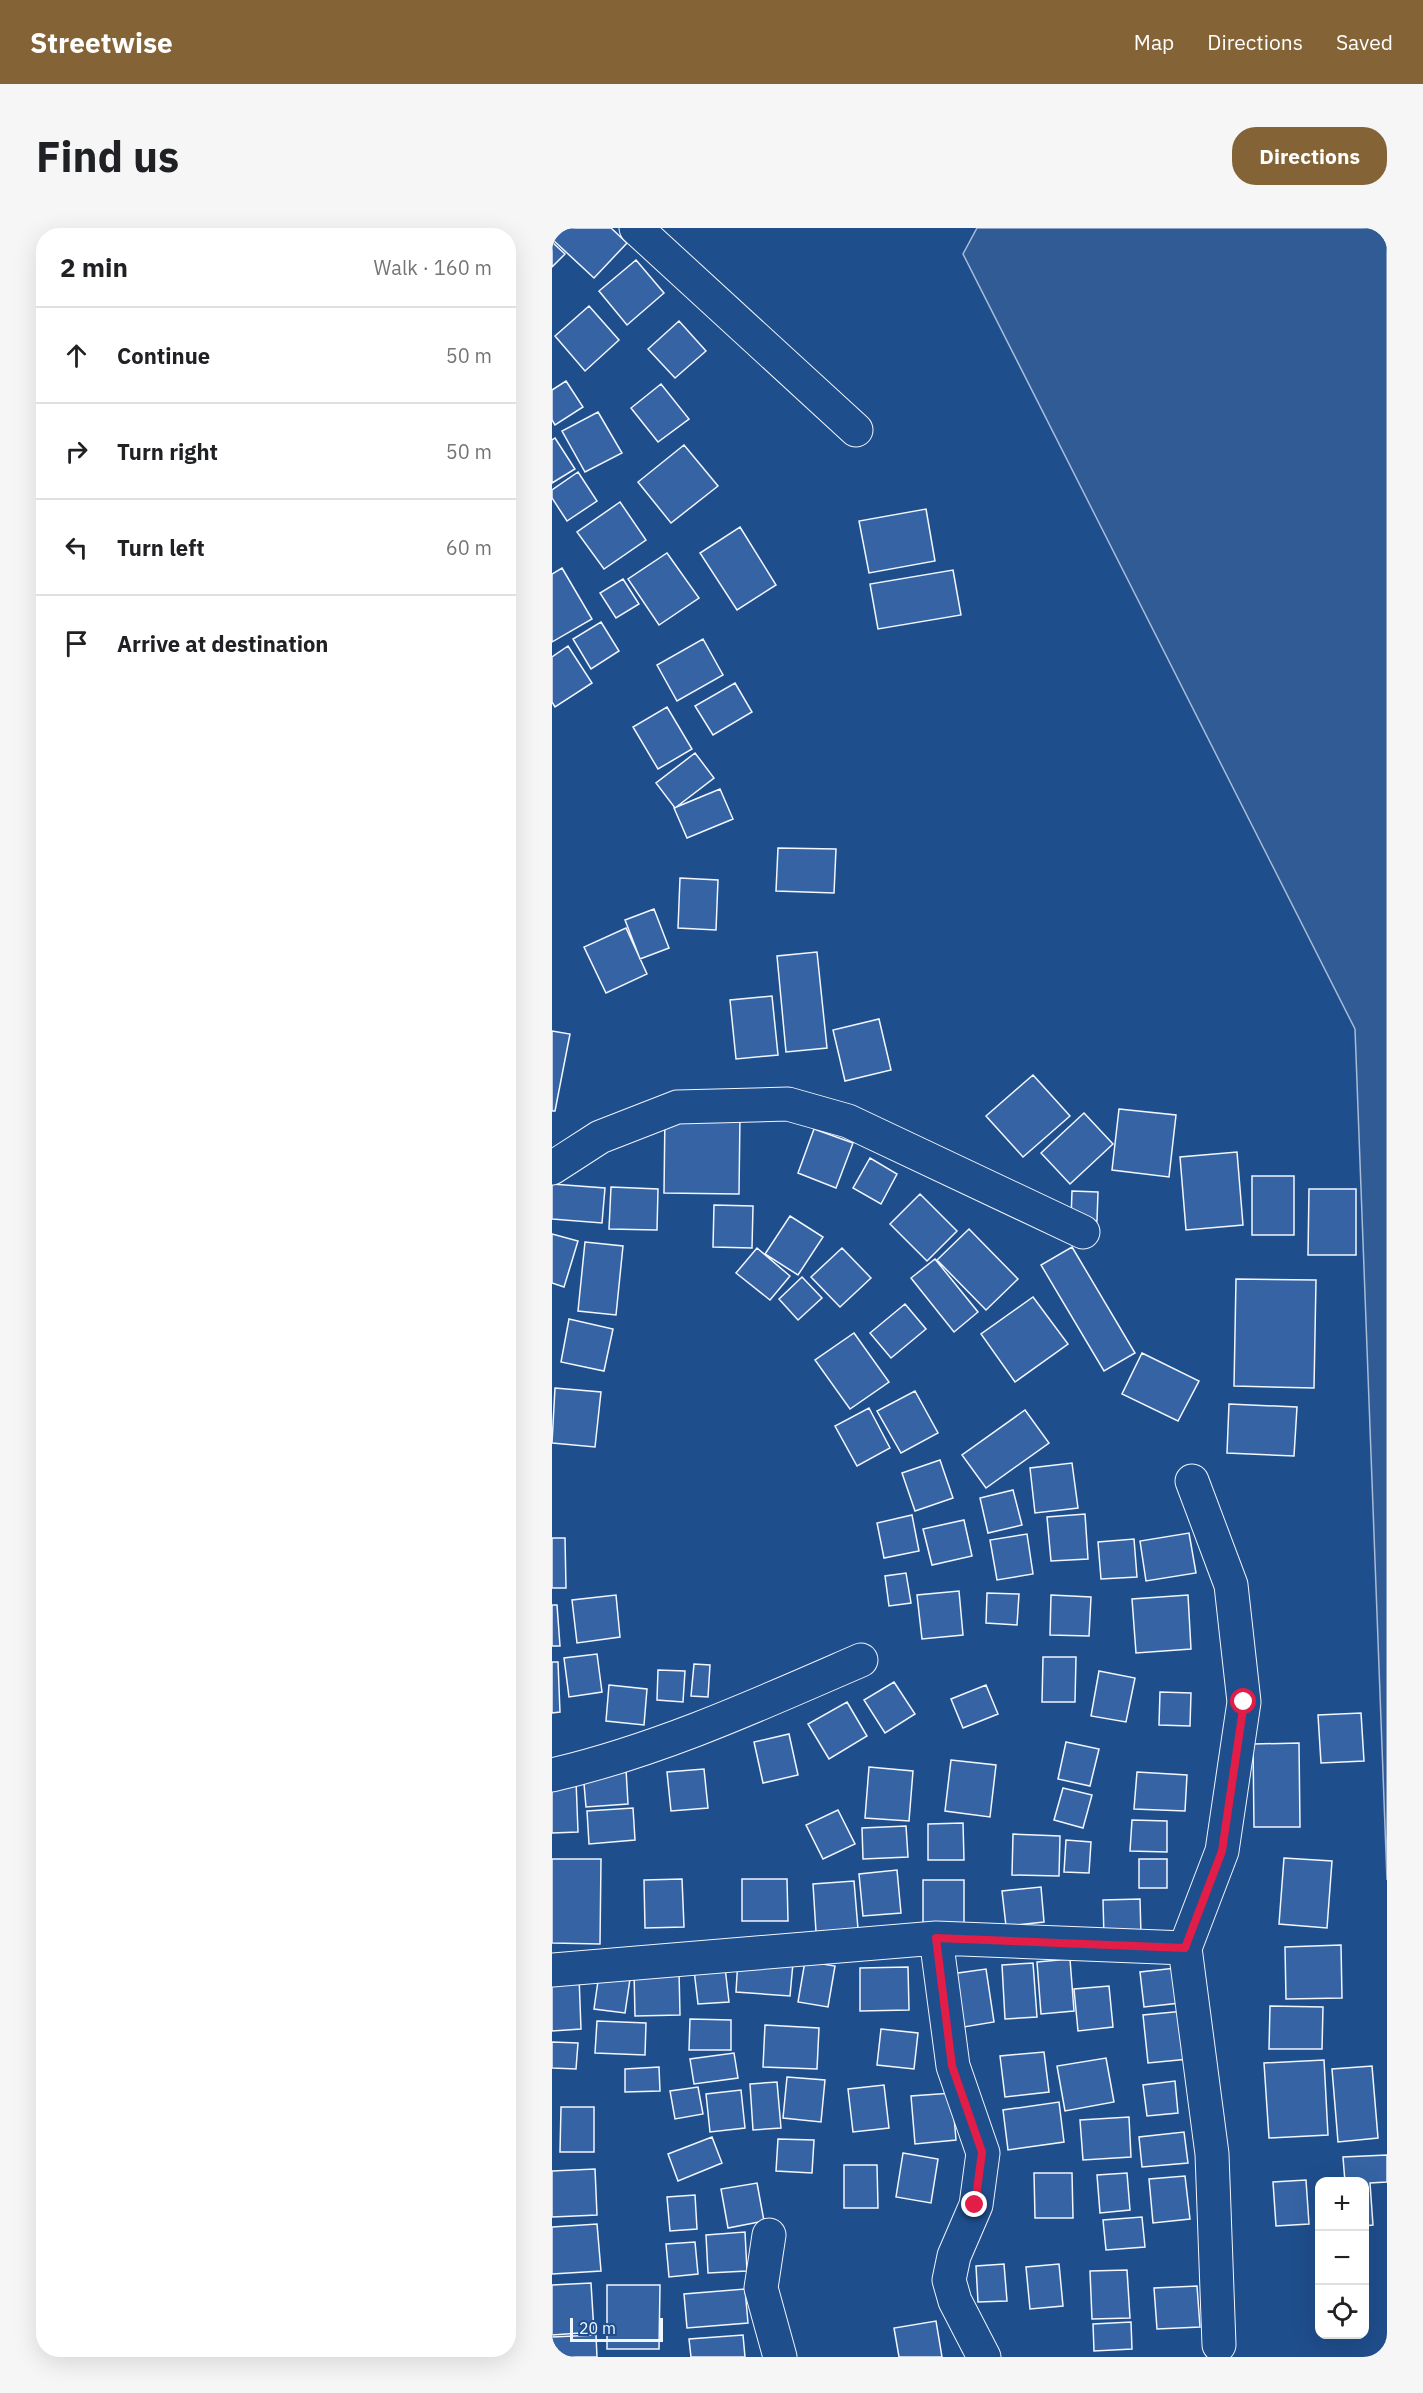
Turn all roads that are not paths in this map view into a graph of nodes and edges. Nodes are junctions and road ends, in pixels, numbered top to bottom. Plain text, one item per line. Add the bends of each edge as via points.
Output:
1 (636, 228) edge
2 (856, 430) dead end
3 (552, 1168) edge
4 (1083, 1232) dead end
5 (1192, 1481) dead end
6 (861, 1660) dead end
7 (552, 1775) edge
8 (936, 1938) junction
9 (1185, 1948) junction
10 (552, 1970) edge
11 (769, 2235) dead end
12 (1219, 2345) dead end
13 (780, 2357) edge
14 (984, 2357) edge

1 - 2 street
3 - 4 street via 600,1137 676,1107 788,1104 848,1120
5 - 9 street via 1231,1585 1244,1702 1222,1851
6 - 7 street via 751,1708 612,1761
8 - 9 street
8 - 10 street
8 - 14 street via 952,2066 982,2152 975,2205 954,2256 949,2280 955,2301
9 - 12 street via 1212,2154
11 - 13 street via 761,2288

